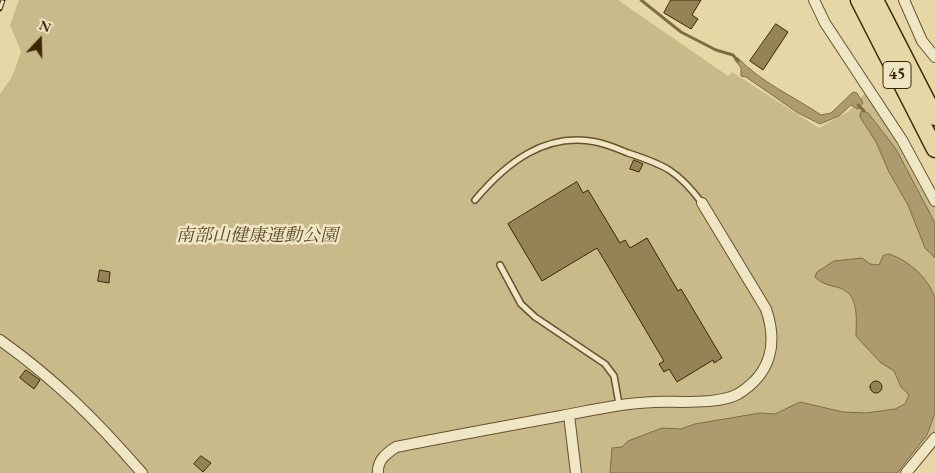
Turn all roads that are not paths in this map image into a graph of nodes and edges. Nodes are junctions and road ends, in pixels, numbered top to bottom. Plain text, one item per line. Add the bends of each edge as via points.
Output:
1 (814, 0) edge
2 (859, 0) edge
3 (875, 0) edge
4 (904, 0) edge
5 (935, 57) edge
6 (935, 117) edge
7 (935, 149) edge
8 (476, 200) dead end
9 (935, 201) edge
10 (702, 203) joint
11 (500, 265) dead end
12 (0, 340) edge
13 (619, 404) junction
14 (569, 415) junction
15 (935, 438) edge
16 (142, 473) edge
17 (378, 473) edge
18 (576, 473) edge
19 (906, 473) edge

1 - 9 street via 825,23 902,140
2 - 7 highway, 45
3 - 6 highway, 45
4 - 5 street via 922,41
8 - 10 lane via 509,164 528,152 582,140 598,142 671,169
10 - 13 street via 766,309 773,343 765,368 754,382 736,395 716,400
11 - 13 lane via 511,289 528,311 605,364 614,376
12 - 16 street via 41,370 90,414
13 - 14 street
14 - 17 street via 396,447 384,456 377,467
14 - 18 street
15 - 19 street

